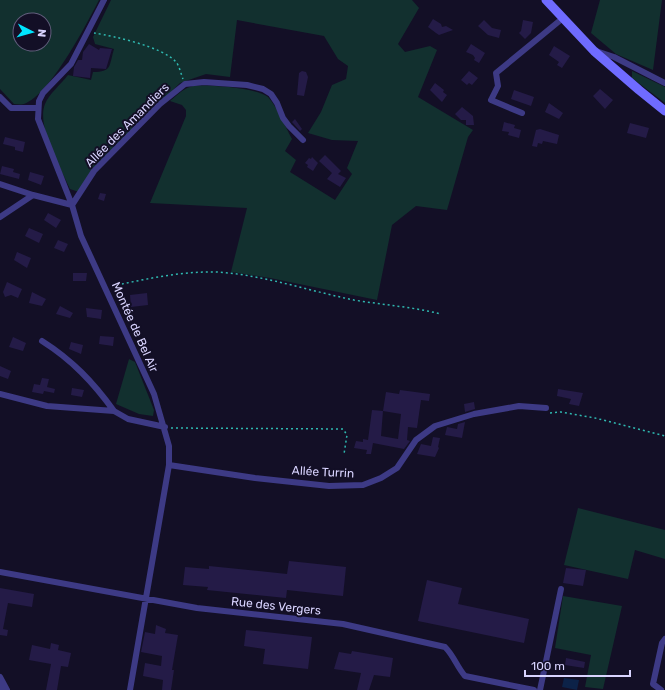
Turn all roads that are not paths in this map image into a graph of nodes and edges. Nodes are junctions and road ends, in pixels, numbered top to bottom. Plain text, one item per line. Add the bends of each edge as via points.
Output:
1 (104, 0) edge
2 (546, 0) edge
3 (563, 18) junction
4 (594, 51) junction
5 (665, 83) edge
6 (0, 97) edge
7 (37, 108) junction
8 (665, 110) edge
9 (522, 113) dead end
10 (303, 140) dead end
11 (0, 184) edge
12 (32, 195) junction
13 (72, 205) junction
14 (0, 217) edge
15 (42, 341) dead end
16 (0, 394) edge
17 (547, 410) road end
18 (114, 411) junction
19 (165, 427) junction
20 (169, 465) junction
21 (0, 572) edge
22 (561, 589) dead end
23 (146, 599) junction
24 (665, 639) edge
25 (0, 677) edge
26 (0, 685) edge
27 (1, 690) edge
28 (7, 690) edge
29 (130, 690) edge
30 (534, 690) edge
31 (540, 690) edge
32 (661, 690) edge

1 - 7 street via 71,64 43,93
2 - 3 main road
3 - 4 main road
3 - 9 street via 496,73 498,86 491,100
4 - 5 street via 614,57
4 - 8 main road
6 - 7 street via 11,108
7 - 13 street, Montée de Bel Air via 38,119
10 - 13 street, Allée des Amandiers via 283,118 278,103 263,89 247,85 204,82 185,84 160,104 94,171
11 - 12 street
12 - 13 street
12 - 14 street
13 - 19 street, Montée de Bel Air via 81,236 154,394
15 - 18 street via 64,355 98,389
16 - 18 street via 47,406
17 - 20 street, Allée Turrin via 519,406 474,414 435,426 416,440 397,468 363,485 329,486
18 - 19 street via 128,419
19 - 20 street, Montée de Bel Air
20 - 23 street, Montée de Bel Air
21 - 23 street, Rue des Vergers
22 - 31 street
23 - 29 street, Montée de Bel Air
23 - 30 street, Rue des Vergers via 196,608 343,624 445,647 454,656 466,676
24 - 32 street via 653,684
25 - 28 street
26 - 27 street

